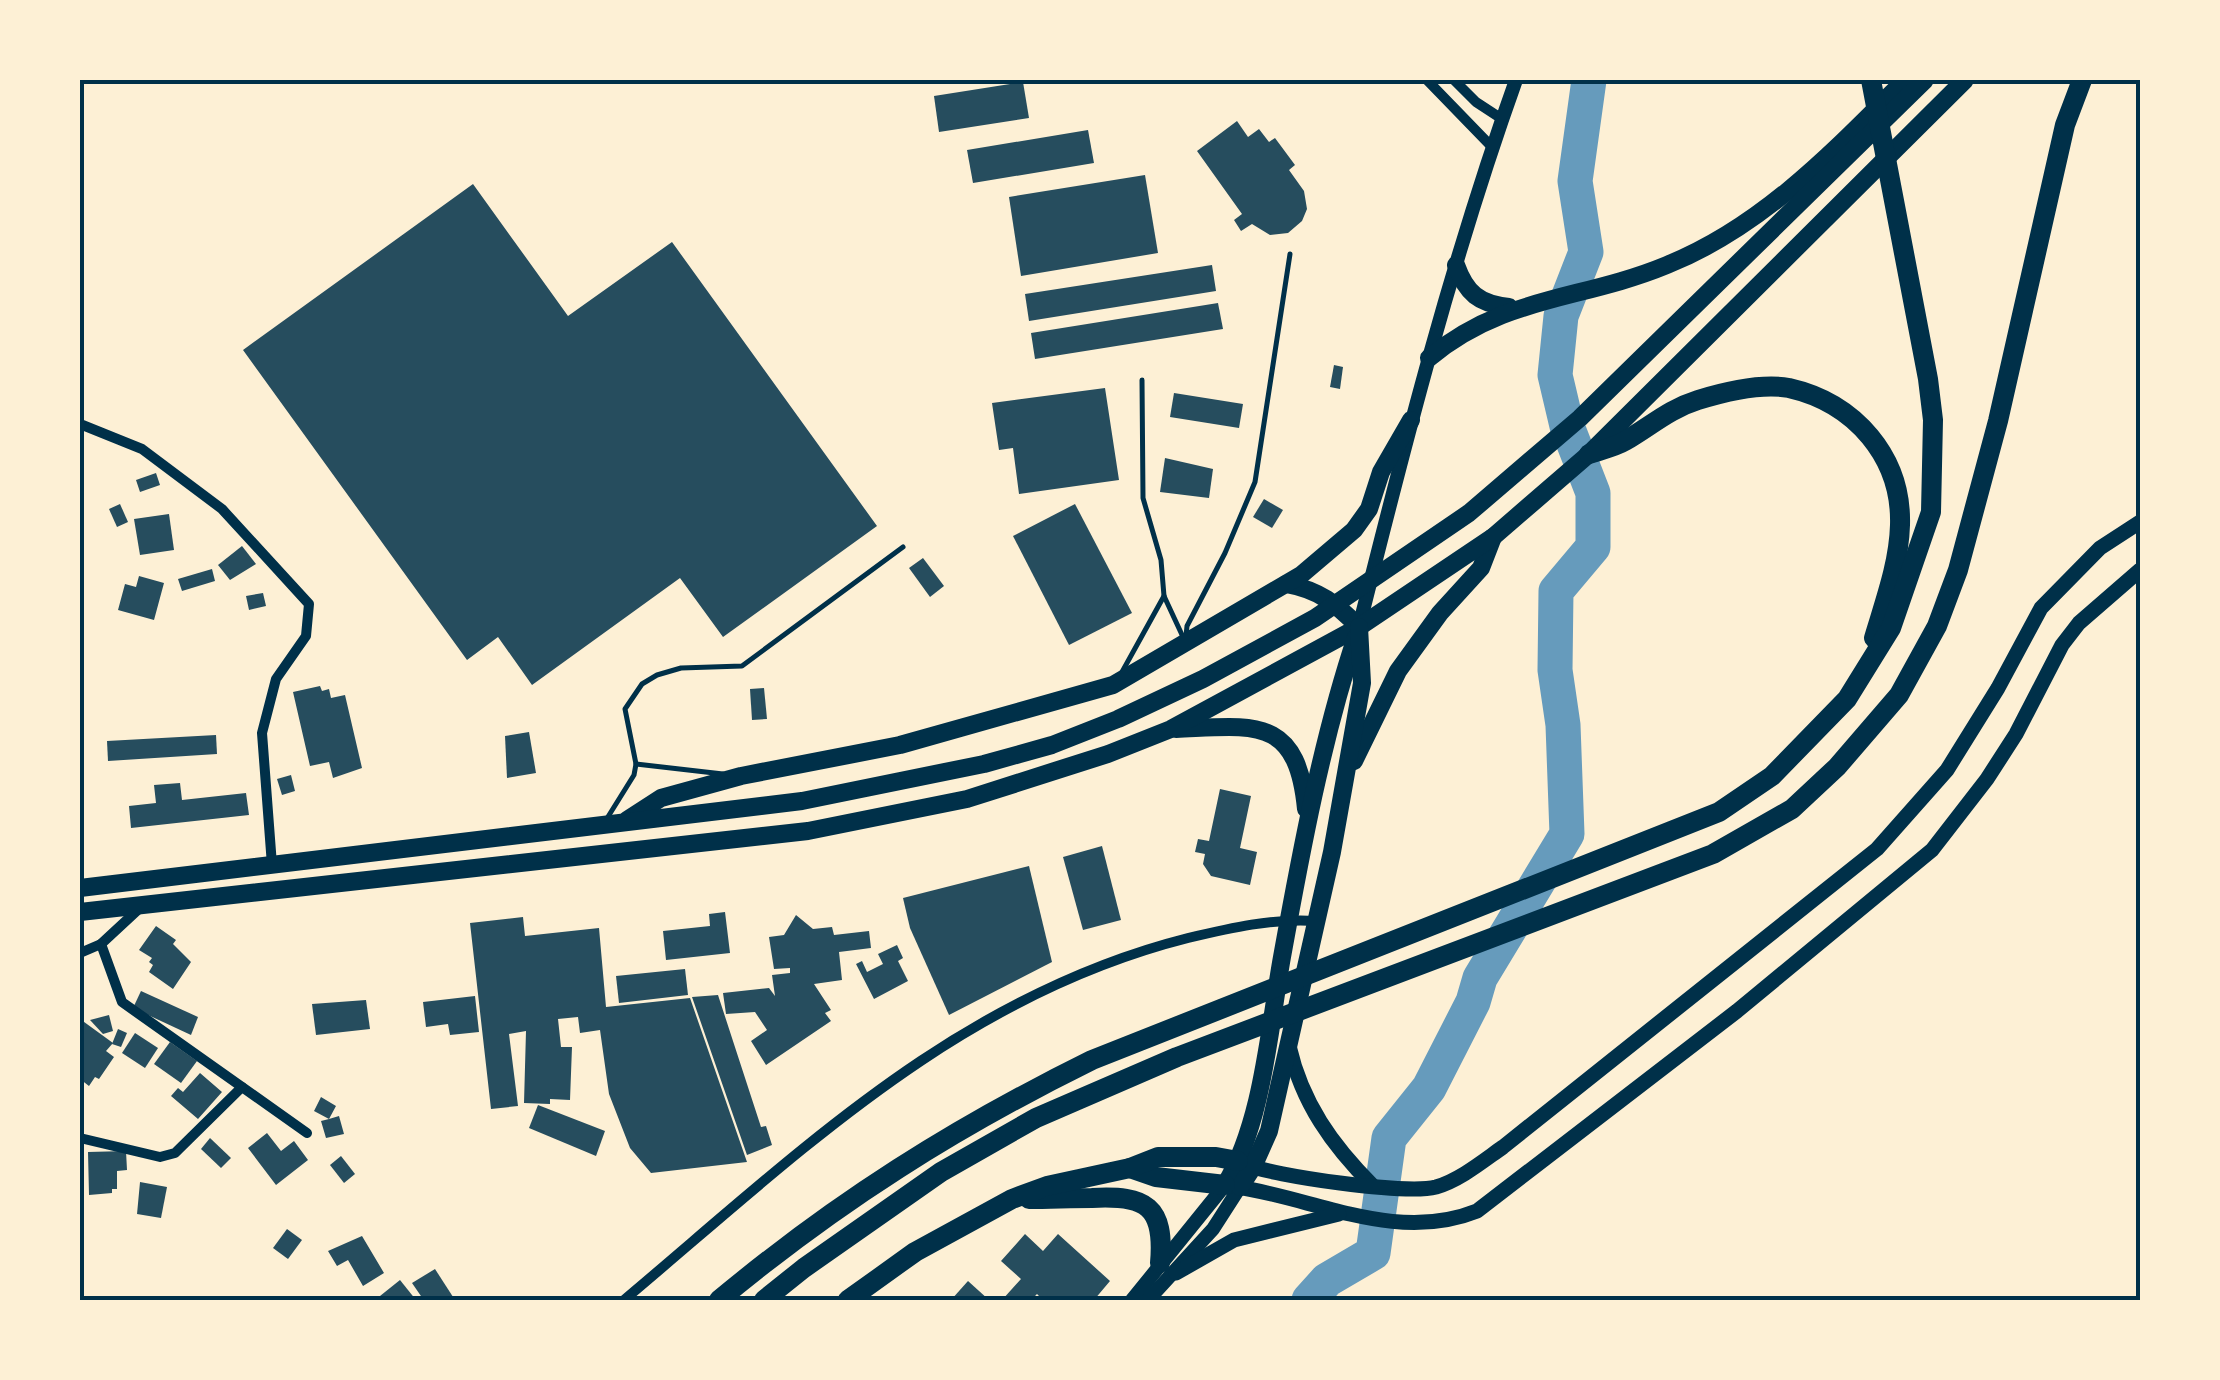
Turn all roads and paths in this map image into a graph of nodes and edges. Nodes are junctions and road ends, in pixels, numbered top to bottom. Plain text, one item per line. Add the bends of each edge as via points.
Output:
1 (1427, 80) edge
2 (1454, 80) edge
3 (1516, 80) edge
4 (1871, 80) edge
5 (1905, 80) edge
6 (1925, 80) edge
7 (1965, 80) edge
8 (2082, 80) edge
9 (1502, 119) junction
10 (1490, 146) junction
11 (1290, 254) dead end
12 (1456, 265) junction
13 (1514, 308) junction
14 (1429, 358) junction
15 (1142, 380) dead end
16 (1411, 420) junction
17 (80, 424) edge
18 (1589, 454) junction
19 (2140, 522) edge
20 (1493, 537) junction
21 (902, 547) dead end
22 (2140, 570) edge
23 (1286, 584) junction
24 (1164, 596) junction
25 (1359, 628) junction
26 (1186, 644) junction
27 (1866, 667) junction
28 (1113, 685) junction
29 (1171, 729) junction
30 (636, 764) junction
31 (1346, 774) junction
32 (741, 776) junction
33 (611, 825) junction
34 (1308, 828) junction
35 (272, 865) junction
36 (80, 888) edge
37 (145, 904) junction
38 (80, 912) edge
39 (1289, 919) junction
40 (1316, 921) junction
41 (101, 944) junction
42 (80, 953) edge
43 (1288, 1042) junction
44 (242, 1087) junction
45 (307, 1132) dead end
46 (80, 1138) edge
47 (1246, 1164) junction
48 (1130, 1168) junction
49 (1232, 1186) junction
50 (1373, 1186) junction
51 (1012, 1199) junction
52 (1344, 1213) junction
53 (1168, 1268) junction
54 (624, 1300) edge
55 (719, 1300) edge
56 (764, 1300) edge
57 (848, 1300) edge
58 (1132, 1300) edge
59 (1148, 1300) edge

1 - 10 street
2 - 9 street
3 - 9 street
4 - 27 highway via 1934,420 1931,512 1891,628
5 - 13 highway via 1816,166 1723,238 1667,265
6 - 33 highway via 1580,418 1470,513 1315,618 1118,719 1052,745 802,801
7 - 18 highway
8 - 56 highway via 2065,124 1998,421 1937,626 1899,695 1792,810 1713,854 1177,1056 1036,1118 940,1172
9 - 10 street
10 - 12 street
11 - 26 lane via 1255,482 1187,626
12 - 13 highway via 1473,296
12 - 14 street
13 - 14 highway
14 - 16 street
15 - 24 lane via 1143,498
16 - 23 highway via 1354,530
16 - 25 street
17 - 35 street via 142,449 222,508 309,604 306,636 276,679 262,733
18 - 20 highway
18 - 27 highway via 1624,442 1670,410 1744,390 1790,388 1844,411 1884,455 1900,523
19 - 50 main road via 2100,548 2042,608 1947,770 1877,849 1488,1158 1436,1187
20 - 25 highway
20 - 31 highway via 1480,568 1398,670
21 - 30 lane via 742,666 681,668 642,684 624,709
22 - 52 main road via 2062,645 2016,734 1932,850 1837,931 1478,1211 1405,1225
23 - 25 highway via 1330,598
23 - 26 highway
24 - 26 lane
24 - 28 lane
25 - 29 highway
25 - 31 highway via 1362,682
25 - 34 highway
26 - 28 highway
27 - 55 highway via 1846,699 1772,776 1701,822 1169,1026 1033,1089 926,1148
28 - 32 highway via 900,745
29 - 34 highway via 1242,726 1275,735 1294,754 1303,778
29 - 37 highway via 1022,784 845,824
30 - 32 lane
30 - 33 lane
31 - 40 highway
32 - 33 highway via 661,798
33 - 35 highway
34 - 39 highway
35 - 36 highway
37 - 38 highway
37 - 41 street
39 - 40 street
39 - 47 highway
39 - 54 street via 1152,947 1074,976 972,1027 840,1118
40 - 43 highway
41 - 42 street
41 - 44 street via 122,1002
43 - 47 highway via 1268,1131
43 - 50 main road via 1322,1129
44 - 45 street
44 - 46 street via 176,1153 160,1157
47 - 48 highway via 1158,1157
47 - 49 highway
47 - 50 main road
48 - 49 highway
48 - 51 highway
49 - 52 main road
49 - 53 street
51 - 53 highway via 1117,1196 1143,1202 1159,1221
51 - 57 highway via 915,1252
52 - 53 main road via 1234,1240
53 - 58 street
53 - 59 street

